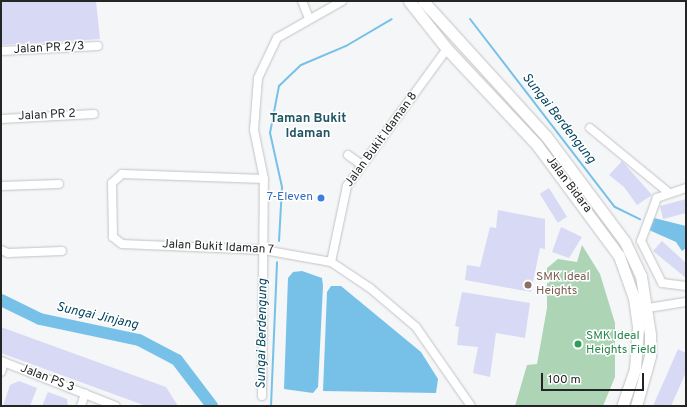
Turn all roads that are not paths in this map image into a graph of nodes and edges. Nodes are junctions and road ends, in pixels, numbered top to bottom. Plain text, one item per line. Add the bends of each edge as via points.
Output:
1 (302, 1) edge
2 (342, 1) edge
3 (410, 1) edge
4 (423, 1) edge
5 (309, 18) junction
6 (98, 46) dead end
7 (448, 49) junction
8 (1, 51) edge
9 (94, 114) dead end
10 (1, 119) edge
11 (590, 128) dead end
12 (348, 155) dead end
13 (362, 165) junction
14 (264, 179) junction
15 (59, 184) dead end
16 (1, 186) edge
17 (686, 188) edge
18 (668, 192) junction
19 (1, 250) edge
20 (264, 250) junction
21 (62, 251) dead end
22 (331, 262) junction
23 (686, 286) edge
24 (686, 302) edge
25 (648, 308) junction
26 (3, 362) edge
27 (1, 372) edge
28 (85, 394) junction
29 (262, 396) dead end
30 (80, 406) edge
31 (115, 406) edge
32 (471, 406) edge
33 (622, 406) edge
34 (636, 406) edge

1 - 5 street
2 - 5 street
3 - 7 main road, Jalan Bidara
4 - 25 main road, Jalan Bidara via 546,136 624,242 641,276
5 - 14 street via 277,38 270,48 258,78 254,130
6 - 8 street, Jalan PR 2/3
7 - 13 street, Jalan Bukit Idaman 8
7 - 33 main road, Jalan Bidara via 537,145 619,256 631,287 638,328 635,369
9 - 10 street, Jalan PR 2
11 - 18 street
12 - 13 street
13 - 22 street, Jalan Bukit Idaman 8 via 347,186
14 - 20 street
14 - 20 street, Jalan Bukit Idaman 7 via 131,173 118,176 112,183 113,234 118,243
15 - 16 street
17 - 18 street
18 - 23 street via 657,198 641,241 662,283
19 - 21 street via 8,253
20 - 22 street, Jalan Bukit Idaman 7 via 306,255
20 - 29 street
22 - 32 street, Jalan Bukit Idaman 7 via 370,288 416,328
24 - 25 street
25 - 34 main road, Jalan Bidara via 650,356
26 - 27 street
26 - 28 street, Jalan PS 3
28 - 30 street
28 - 31 street, Jalan PS 3

